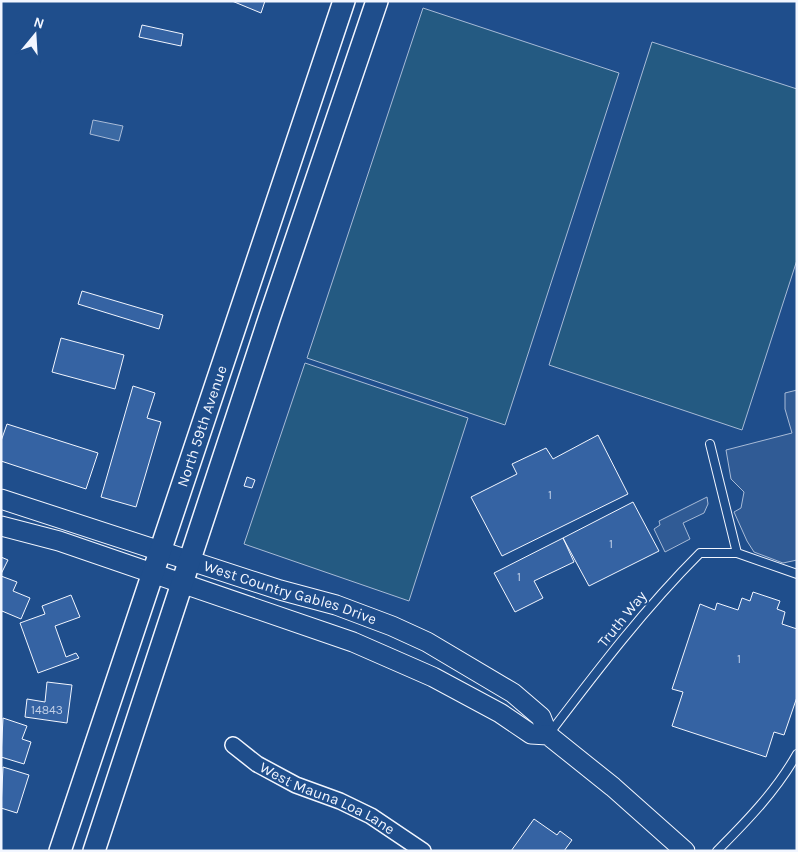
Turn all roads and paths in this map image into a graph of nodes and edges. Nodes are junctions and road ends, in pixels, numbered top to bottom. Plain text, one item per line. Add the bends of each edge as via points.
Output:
1 (344, 1) edge
2 (377, 1) edge
3 (710, 444) dead end
4 (1, 499) edge
5 (1, 526) edge
6 (160, 552) junction
7 (737, 554) junction
8 (190, 562) junction
9 (153, 573) junction
10 (797, 574) edge
11 (182, 583) junction
12 (548, 735) junction
13 (233, 745) dead end
14 (797, 754) edge
15 (60, 851) edge
16 (94, 851) edge
17 (423, 851) edge
18 (685, 851) edge
19 (717, 851) edge

1 - 6 main road, North 59th Avenue
2 - 8 main road, North 59th Avenue
3 - 7 lane
4 - 6 street, West Country Gables Drive
5 - 9 street, West Country Gables Drive via 59,541
6 - 8 street, West Country Gables Drive
6 - 9 main road, North 59th Avenue
7 - 10 lane, Truth Way
7 - 12 lane, Truth Way via 700,553 630,628
8 - 11 main road, North 59th Avenue
8 - 12 street, West Country Gables Drive via 336,605 427,642 513,693 542,717
9 - 11 street, West Country Gables Drive
9 - 15 main road, North 59th Avenue
11 - 12 street, West Country Gables Drive via 389,657 460,691 531,734
11 - 16 main road, North 59th Avenue
12 - 18 street, West Country Gables Drive
13 - 17 street, West Mauna Loa Lane via 256,764 296,786 372,816
14 - 19 lane via 785,776

